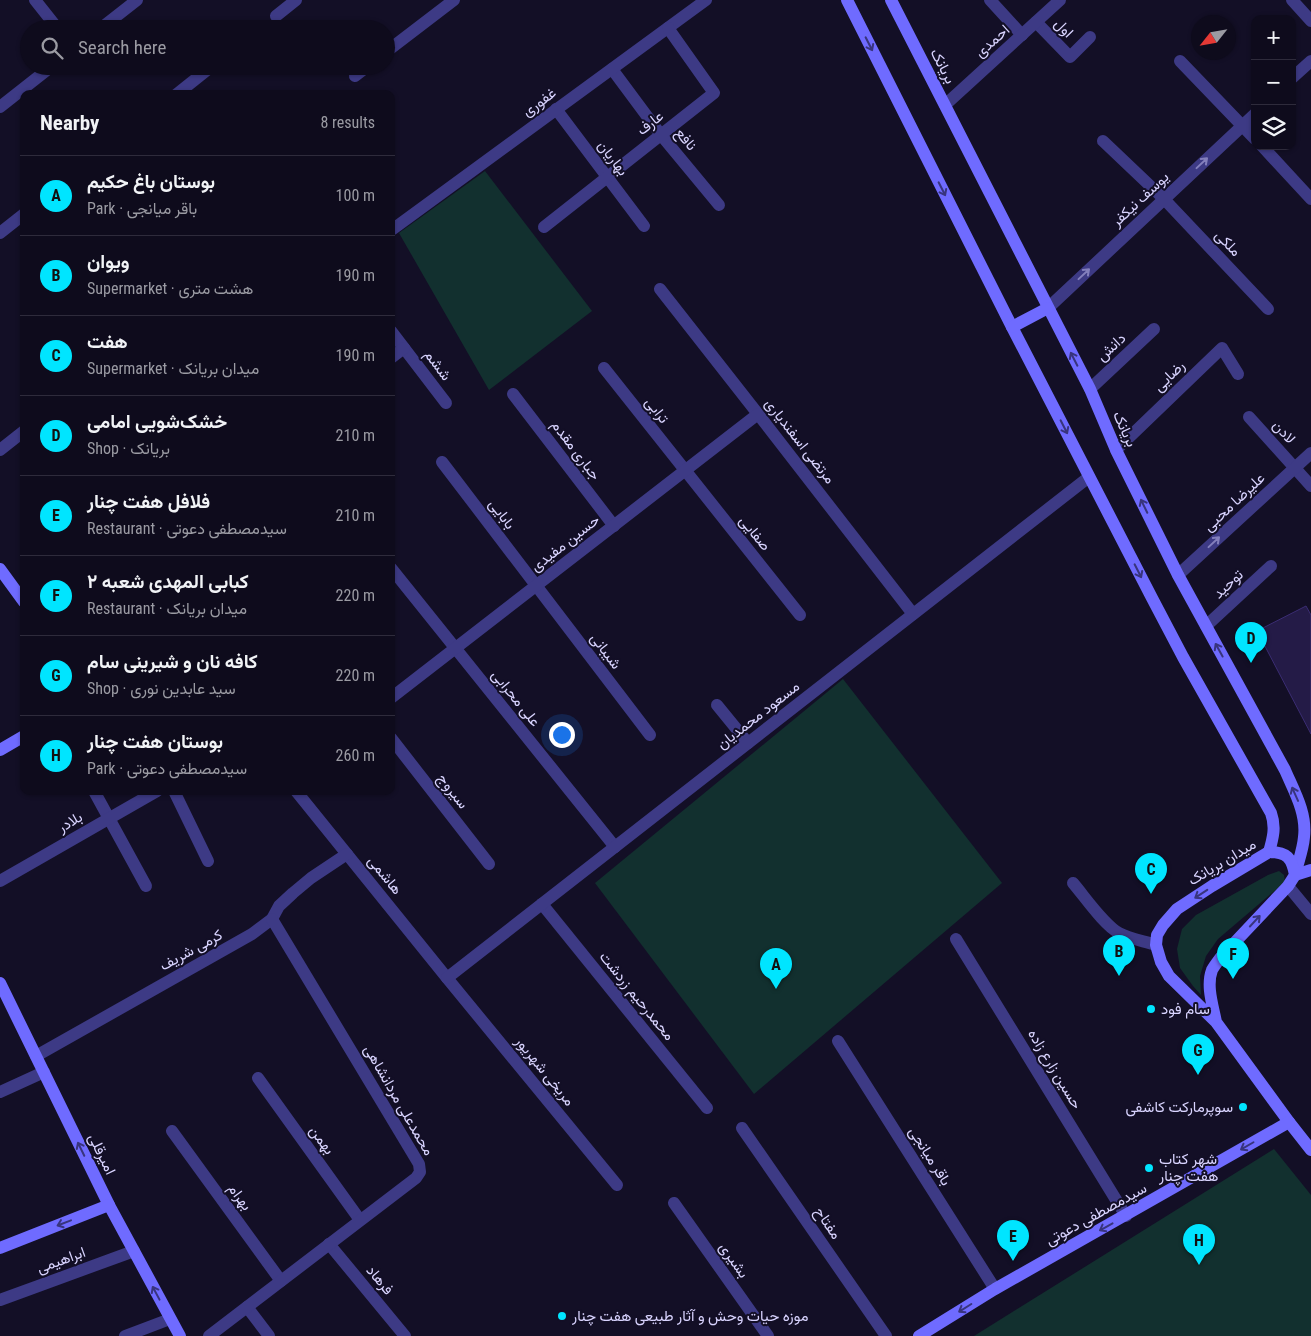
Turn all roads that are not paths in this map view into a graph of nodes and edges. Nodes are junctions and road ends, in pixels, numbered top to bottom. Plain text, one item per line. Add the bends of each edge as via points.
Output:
1 (35, 0) edge
2 (137, 0) edge
3 (296, 0) edge
4 (454, 0) edge
5 (706, 0) edge
6 (847, 0) edge
7 (891, 0) edge
8 (990, 0) edge
9 (1060, 0) edge
10 (1292, 0) edge
11 (276, 16) dead end
12 (51, 20) edge
13 (111, 20) edge
14 (1311, 20) edge
15 (1036, 22) junction
16 (668, 28) junction
17 (1022, 35) junction
18 (1090, 37) dead end
19 (395, 45) edge
20 (1180, 61) dead end
21 (1311, 61) edge
22 (612, 68) junction
23 (1296, 74) edge
24 (41, 75) edge
25 (201, 75) edge
26 (22, 90) edge
27 (182, 90) edge
28 (20, 91) edge
29 (945, 105) junction
30 (0, 107) edge
31 (556, 109) junction
32 (1251, 117) edge
33 (1242, 125) junction
34 (661, 135) junction
35 (1251, 135) edge
36 (1103, 141) dead end
37 (1266, 150) edge
38 (608, 177) junction
39 (1164, 199) junction
40 (1311, 199) edge
41 (720, 205) dead end
42 (20, 217) edge
43 (644, 226) dead end
44 (544, 227) dead end
45 (395, 228) edge
46 (0, 233) edge
47 (660, 289) dead end
48 (1048, 308) junction
49 (1268, 309) dead end
50 (1012, 326) junction
51 (1154, 328) dead end
52 (395, 336) edge
53 (404, 348) junction
54 (395, 355) edge
55 (604, 368) dead end
56 (1238, 374) dead end
57 (1090, 389) junction
58 (513, 394) dead end
59 (446, 403) dead end
60 (758, 414) junction
61 (1249, 417) dead end
62 (20, 434) edge
63 (0, 450) edge
64 (1116, 450) junction
65 (1311, 453) edge
66 (442, 462) dead end
67 (1295, 468) junction
68 (685, 471) junction
69 (1089, 477) junction
70 (1311, 486) edge
71 (614, 526) junction
72 (1271, 566) dead end
73 (0, 569) edge
74 (395, 573) edge
75 (1178, 575) junction
76 (536, 586) junction
77 (20, 596) edge
78 (913, 614) junction
79 (800, 615) dead end
80 (1206, 626) junction
81 (456, 648) junction
82 (395, 695) edge
83 (717, 705) dead end
84 (650, 735) dead end
85 (20, 738) edge
86 (395, 743) edge
87 (748, 743) junction
88 (0, 750) edge
89 (96, 795) edge
90 (150, 795) edge
91 (176, 795) edge
92 (299, 795) edge
93 (109, 819) junction
94 (615, 847) junction
95 (1269, 852) junction
96 (347, 854) junction
97 (208, 861) dead end
98 (490, 864) dead end
99 (1311, 870) edge
100 (1295, 875) junction
101 (0, 881) edge
102 (1073, 883) dead end
103 (146, 886) dead end
104 (1288, 886) junction
105 (542, 904) junction
106 (1311, 914) edge
107 (272, 919) junction
108 (956, 939) dead end
109 (1156, 945) junction
110 (447, 978) junction
111 (0, 983) edge
112 (1216, 1022) junction
113 (838, 1041) dead end
114 (36, 1056) junction
115 (44, 1072) junction
116 (258, 1078) dead end
117 (0, 1092) edge
118 (708, 1108) dead end
119 (1289, 1122) junction
120 (742, 1128) dead end
121 (172, 1131) dead end
122 (1311, 1150) edge
123 (617, 1185) dead end
124 (674, 1203) dead end
125 (109, 1205) junction
126 (1126, 1216) junction
127 (360, 1220) junction
128 (329, 1244) junction
129 (0, 1248) edge
130 (134, 1251) junction
131 (281, 1281) junction
132 (995, 1289) junction
133 (0, 1300) edge
134 (247, 1307) junction
135 (170, 1319) junction
136 (124, 1336) edge
137 (180, 1336) edge
138 (209, 1336) edge
139 (269, 1336) edge
140 (405, 1336) edge
141 (768, 1336) edge
142 (886, 1336) edge
143 (919, 1336) edge

1 - 12 street
2 - 13 street
3 - 11 street
4 - 19 street
5 - 16 street, غفوری
6 -> 50 main road
7 - 29 main road, بریانک
8 - 17 street
9 - 15 street, احمدی
10 - 14 street
15 - 17 street, احمدی
15 - 18 street, اول via 1070,57
16 - 22 street, غفوری
16 - 34 street, عارف via 714,93
17 - 29 street, احمدی
20 - 33 street
21 - 23 street
22 - 31 street, غفوری
22 - 34 street, نافع
24 - 26 street
25 - 27 street
28 - 30 street
29 - 48 main road, بریانک
31 - 38 street, بهاریان
31 - 45 street, غفوری
32 - 33 street, یوسف نیکفر
33 - 35 street
39 -> 33 street, یوسف نیکفر
34 - 38 street, عارف
34 - 41 street, نافع
36 - 39 street, ملکی
37 - 40 street
38 - 43 street, بهاریان
38 - 44 street, عارف
48 -> 39 street, یوسف نیکفر
39 - 49 street, ملکی
42 - 46 street
47 - 60 street, مرتضی اسفندیاری
48 - 50 main road
57 -> 48 main road, بریانک
50 -> 69 main road
51 - 57 street, دانش
52 - 53 street, ششم
53 - 54 street
53 - 59 street, ششم
55 - 68 street, ترابی
56 - 64 street, رضایی via 1222,348
57 - 64 main road, بریانک
58 - 71 street, جباری مقدم
60 - 68 street, حسین مفیدی
60 - 78 street, مرتضی اسفندیاری
61 - 67 street, لادن
62 - 63 street
75 -> 64 main road, بریانک
65 - 67 street, علیرضا محبی
66 - 76 street, بابایی
67 - 70 street, لادن
75 -> 67 street, علیرضا محبی
68 - 71 street, حسین مفیدی
68 - 79 street, صفایی
69 - 78 street, مسعود محمدیان
69 -> 95 main road via 1183,657 1271,813 1274,830
71 - 76 street, حسین مفیدی
72 - 80 street, توحید
73 - 77 main road
74 - 81 street, علی محرابی
75 - 80 main road, بریانک
76 - 81 street, حسین مفیدی
76 - 84 street, شیبانی
78 - 87 street, مسعود محمدیان
100 -> 80 main road, بریانک via 1304,836 1299,802 1285,770
81 - 82 street, حسین مفیدی
81 - 94 street, علی محرابی
83 - 87 street
85 - 88 main road
86 - 98 street, سیروج
87 - 94 street, مسعود محمدیان
89 - 93 street
90 - 93 street, بلادر
91 - 97 street
92 - 96 street, هاشمی
93 - 101 street, بلادر
93 - 103 street
94 - 105 street, مسعود محمدیان
95 - 100 main road, میدان بریانک via 1286,855 1293,863
95 -> 109 main road, میدان بریانک via 1176,910 1157,935
96 - 107 street, کرمی شریف via 293,893 279,906
96 - 110 street, هاشمی
99 - 100 main road
100 - 104 main road
102 - 109 street via 1117,932
104 - 106 street
112 -> 104 main road via 1210,988 1212,970
105 - 110 street, مسعود محمدیان
105 - 118 street, محمدرحیم زردشت
107 - 114 street, کرمی شریف via 252,934
107 - 127 street, محمدعلی مردانشاهی via 419,1164 420,1172 416,1178
108 - 126 street, حسین زارع زاده
109 - 112 main road via 1169,976
110 - 123 street, مریخی شهریور
111 - 114 main road, امیرقلی
112 - 119 main road
113 - 132 street, باقر میانجی
114 - 115 main road, امیرقلی
115 - 117 street
125 -> 115 main road, امیرقلی
116 - 127 street, بهمن
119 - 122 main road
119 -> 126 main road, سیدمصطفی دعوتی
120 - 142 street, مفتاح
121 - 131 street, بهرام
124 - 141 street, بشیری
125 -> 129 main road
125 - 130 main road, امیرقلی
126 -> 132 main road, سیدمصطفی دعوتی
127 - 128 street, محمدعلی مردانشاهی
128 - 131 street, محمدعلی مردانشاهی
128 - 140 street, فرهاد
130 - 133 street, ابراهیمی
135 -> 130 main road, امیرقلی
131 - 134 street, محمدعلی مردانشاهی
132 -> 143 main road, سیدمصطفی دعوتی
134 - 138 street, محمدعلی مردانشاهی
134 - 139 street
135 - 136 street
135 - 137 main road, امیرقلی

